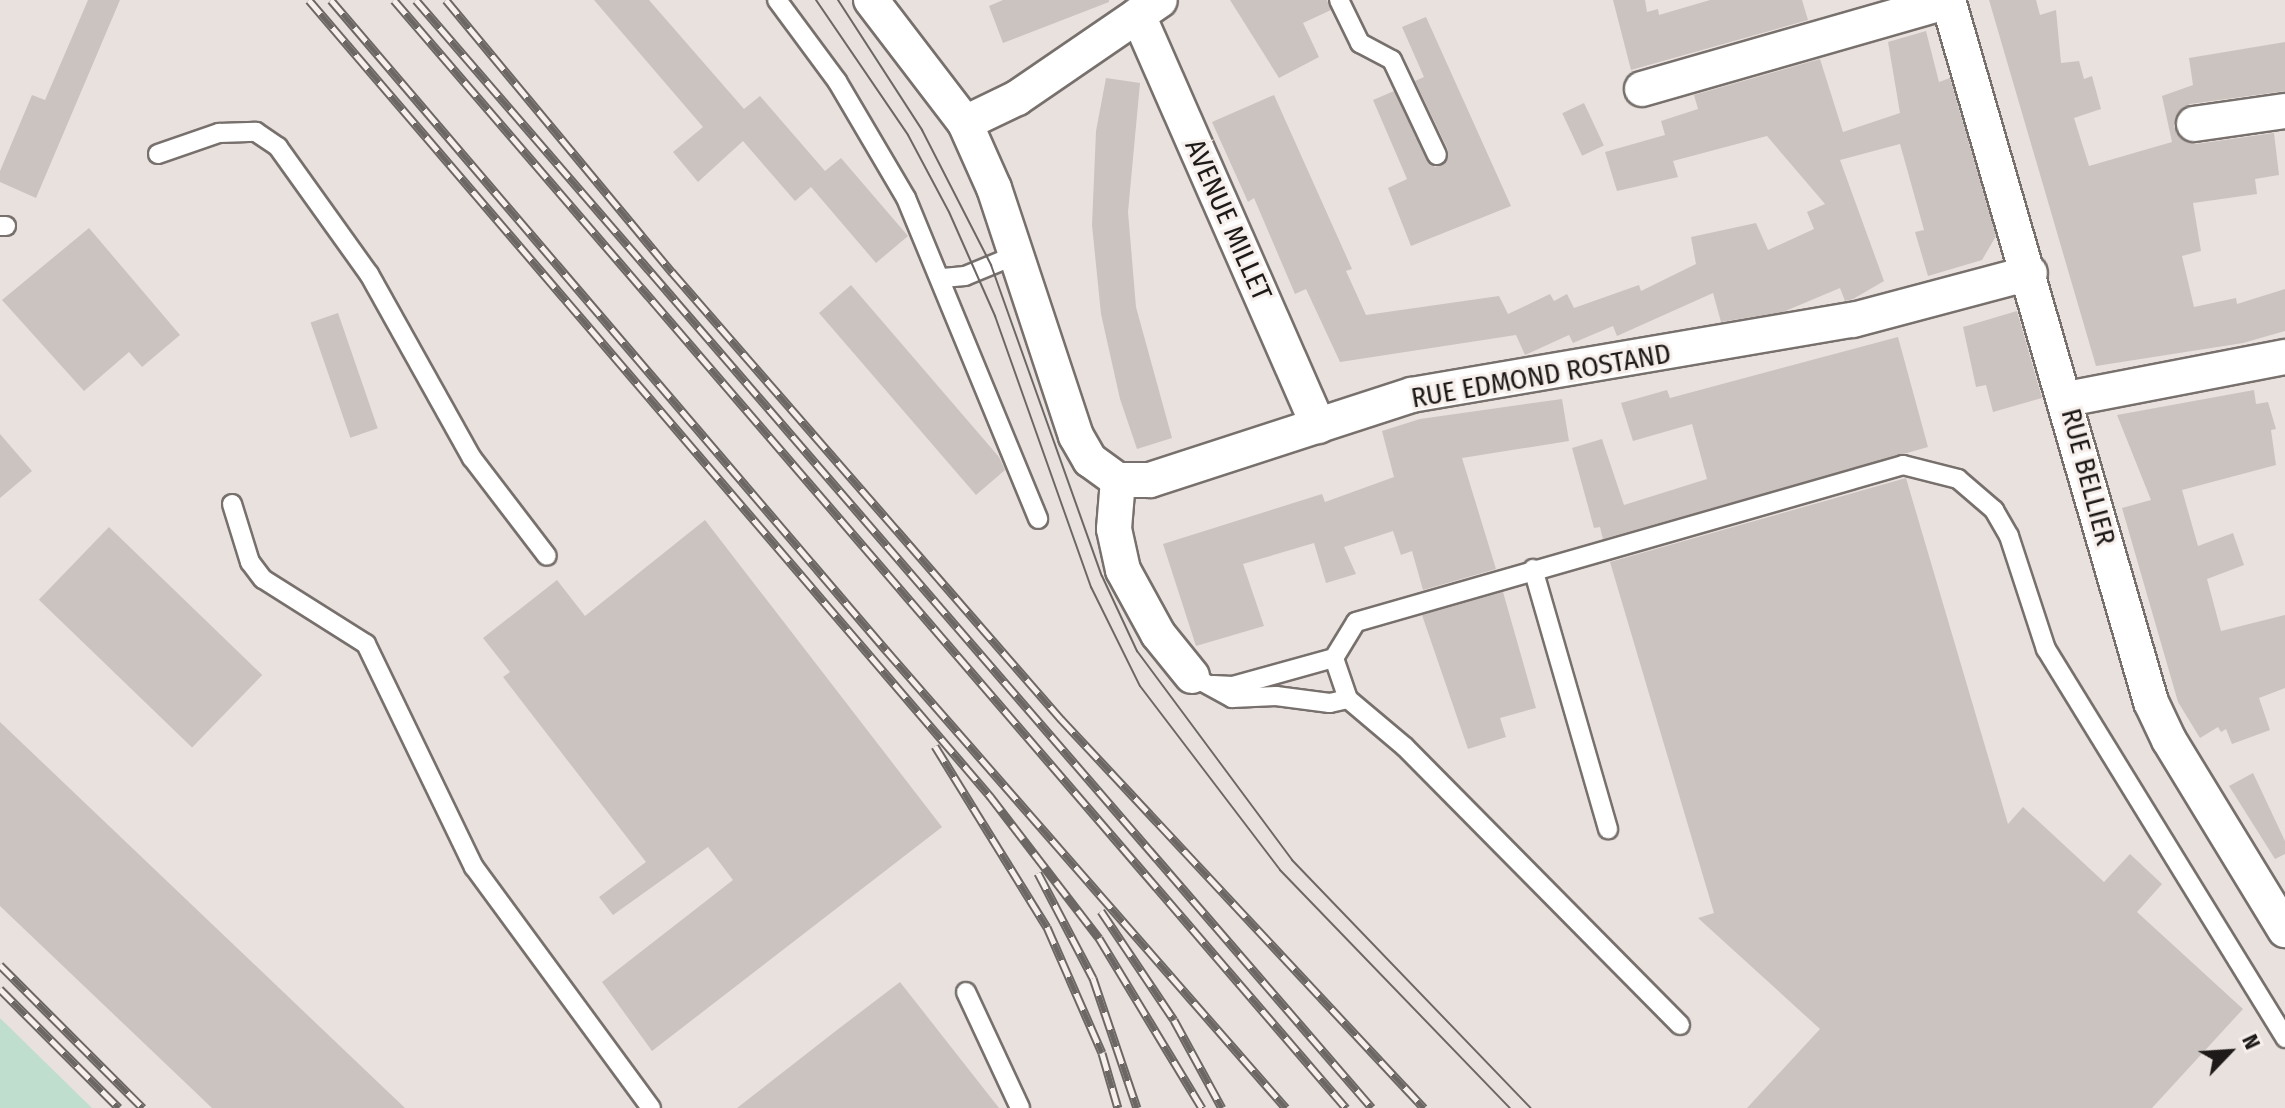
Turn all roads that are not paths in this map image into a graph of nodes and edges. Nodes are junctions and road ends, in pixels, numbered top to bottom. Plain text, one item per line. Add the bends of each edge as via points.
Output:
1 (777, 0) edge
2 (871, 0) edge
3 (1339, 0) edge
4 (1948, 1) edge
5 (1149, 7) edge
6 (1642, 89) dead end
7 (2285, 111) edge
8 (965, 123) junction
9 (2194, 124) dead end
10 (158, 154) dead end
11 (1437, 155) dead end
12 (1016, 255) junction
13 (2030, 273) junction
14 (943, 278) junction
15 (2285, 357) edge
16 (2067, 399) junction
17 (1318, 426) junction
18 (1118, 480) junction
19 (232, 504) dead end
20 (1038, 519) dead end
21 (547, 556) dead end
22 (1533, 569) junction
23 (1334, 658) junction
24 (1192, 676) junction
25 (1348, 699) junction
26 (1608, 829) dead end
27 (2285, 930) edge
28 (966, 992) dead end
29 (1680, 1025) dead end
30 (2285, 1038) edge
31 (651, 1108) edge
32 (1020, 1108) edge

1 - 14 lane via 860,120 906,198
2 - 8 street
3 - 11 lane via 1360,43 1392,60
4 - 6 street
4 - 13 street, RUE BELLIER
5 - 8 street via 1017,98
5 - 17 street, AVENUE MILLET
7 - 9 street
8 - 12 street
10 - 21 lane via 219,133 256,132 278,147 369,274 472,458
12 - 14 lane via 965,276
12 - 18 street via 1076,436 1095,466
13 - 16 street, RUE BELLIER
13 - 17 street, RUE EDMOND ROSTAND via 1853,320 1412,395
14 - 20 lane
15 - 16 street
16 - 27 street, RUE BELLIER via 2151,702
17 - 18 street, RUE EDMOND ROSTAND via 1150,480
18 - 24 street via 1114,529 1123,570 1158,634
19 - 31 lane via 250,562 263,579 366,644 474,867
22 - 23 lane via 1356,622
22 - 26 lane
22 - 30 lane via 1890,466 1930,469 1958,479 2002,522 2046,649
23 - 24 lane via 1233,686
23 - 25 lane
24 - 25 lane via 1232,698 1276,696 1330,703
25 - 29 lane via 1405,747
28 - 32 lane

